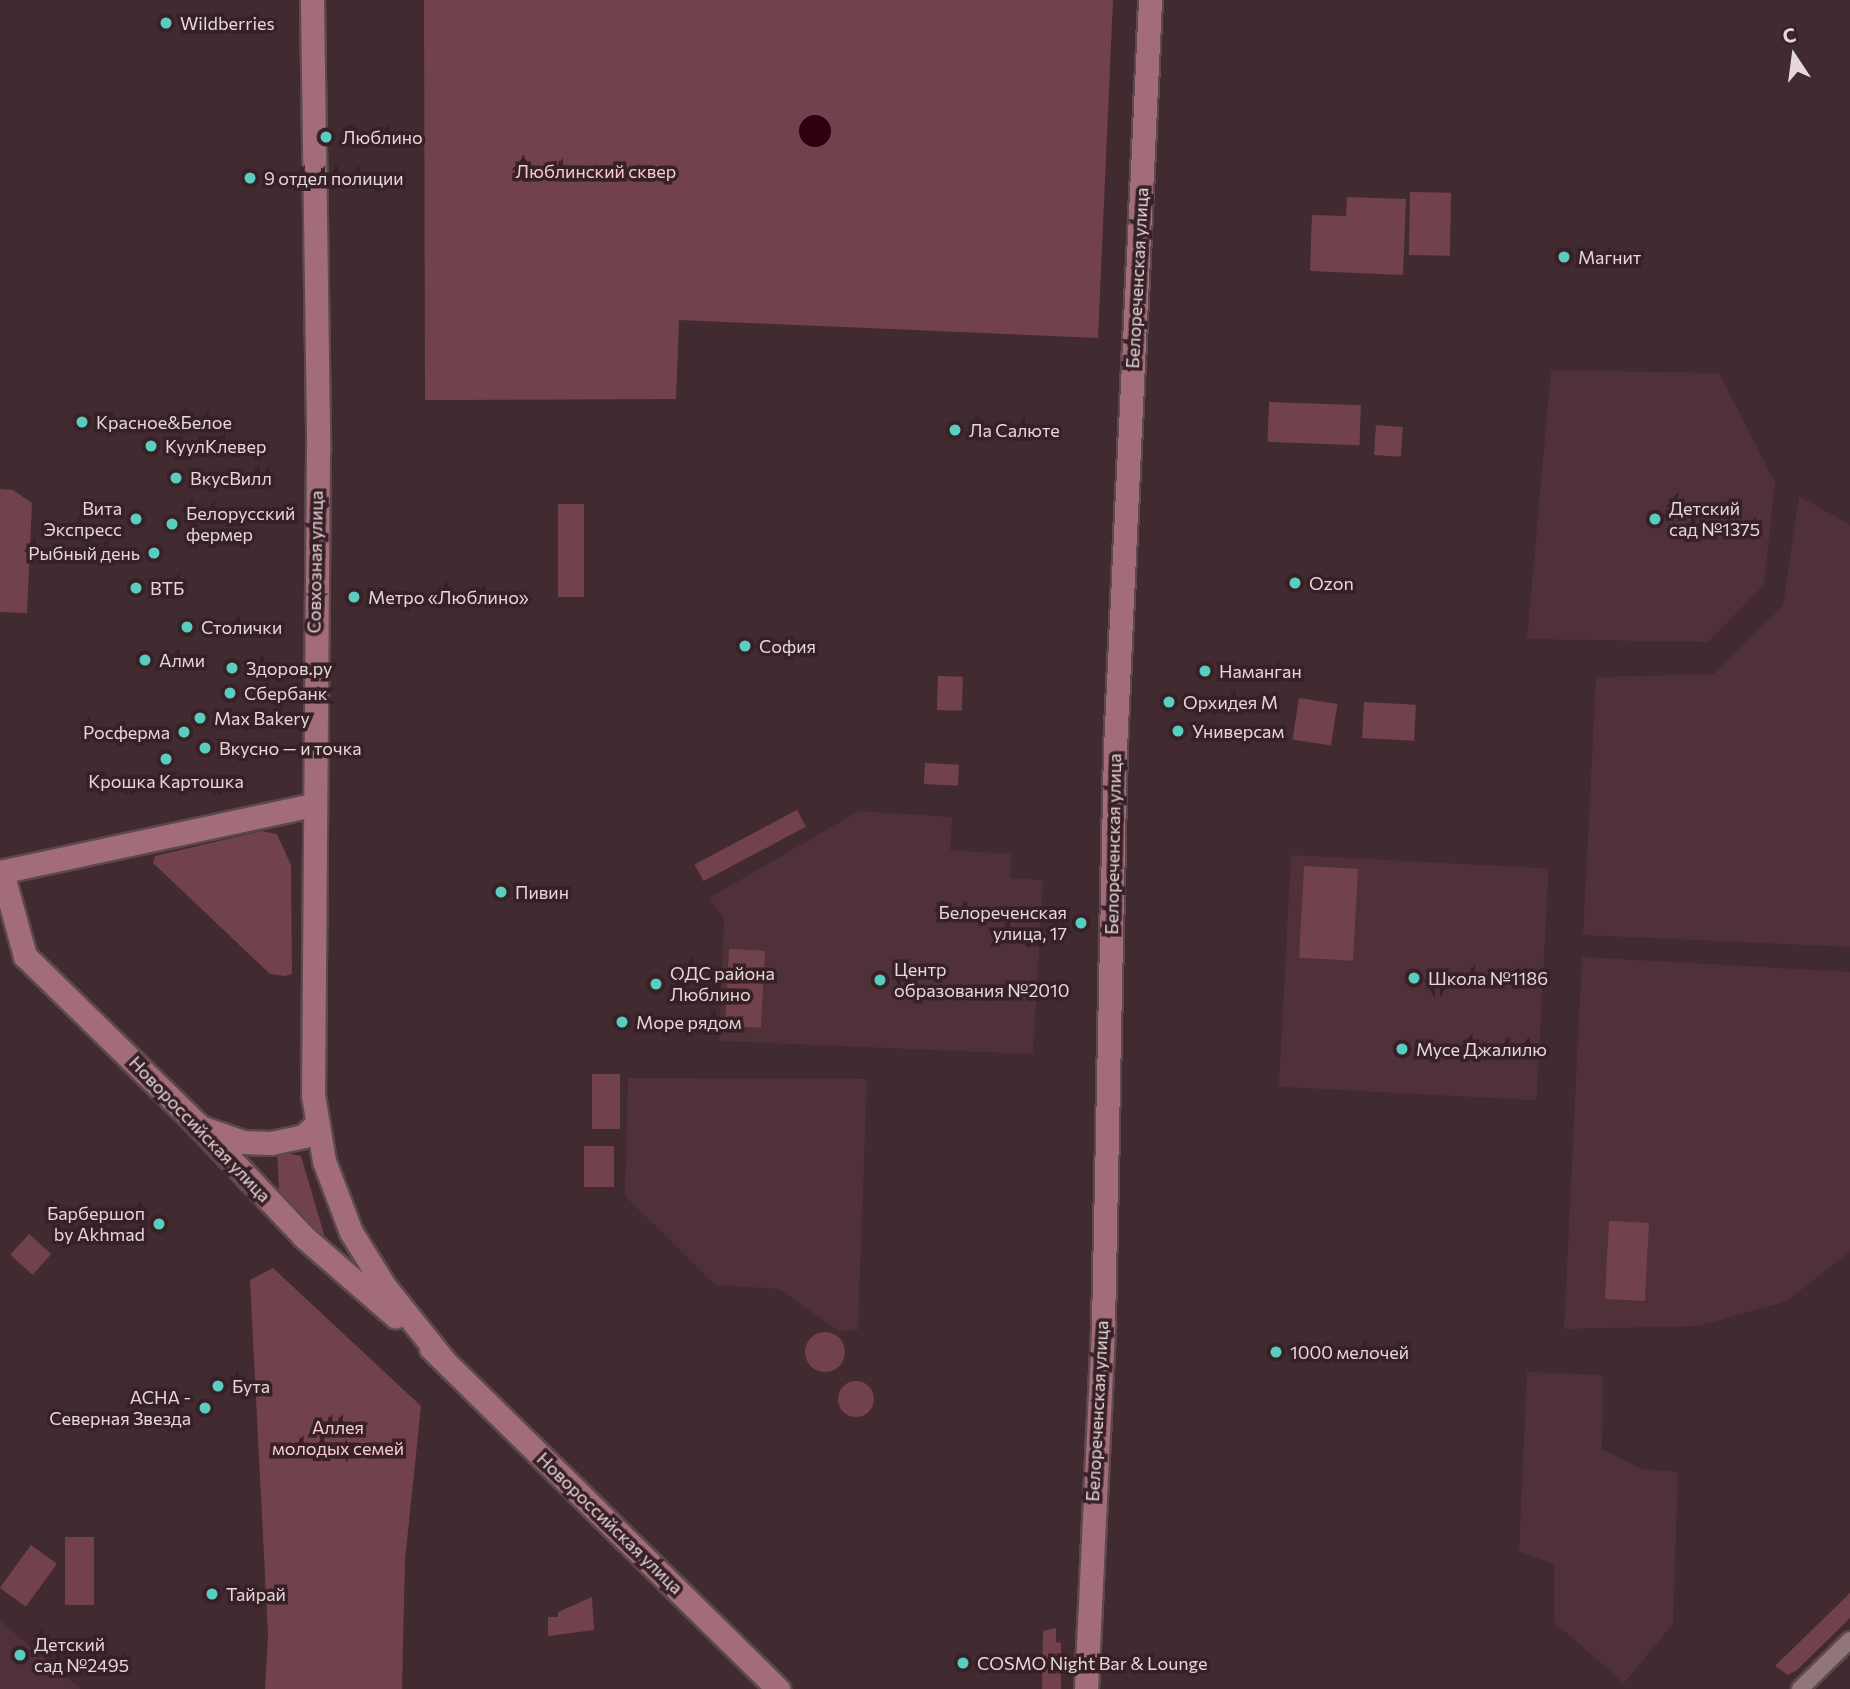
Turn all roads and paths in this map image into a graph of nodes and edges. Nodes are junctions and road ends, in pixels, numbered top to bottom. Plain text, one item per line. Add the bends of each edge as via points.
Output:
1 (312, 0) edge
2 (1150, 0) edge
3 (313, 805) junction
4 (1, 872) edge
5 (317, 1123) junction
6 (200, 1127) junction
7 (442, 1358) junction
8 (1850, 1640) edge
9 (778, 1689) edge
10 (1086, 1689) edge
11 (1800, 1689) edge

1 - 3 street, Совхозная улица via 318,450
2 - 10 street, Белореченская улица via 1115,748 1103,1315
3 - 4 street
3 - 5 street, Новороссийская улица via 311,1041
4 - 6 street, Новороссийская улица via 25,956
5 - 6 street via 304,1136 271,1143 243,1142
5 - 7 street, Новороссийская улица via 324,1161 351,1232 385,1287
6 - 7 street, Новороссийская улица via 304,1237
7 - 9 street, Новороссийская улица
8 - 11 street

